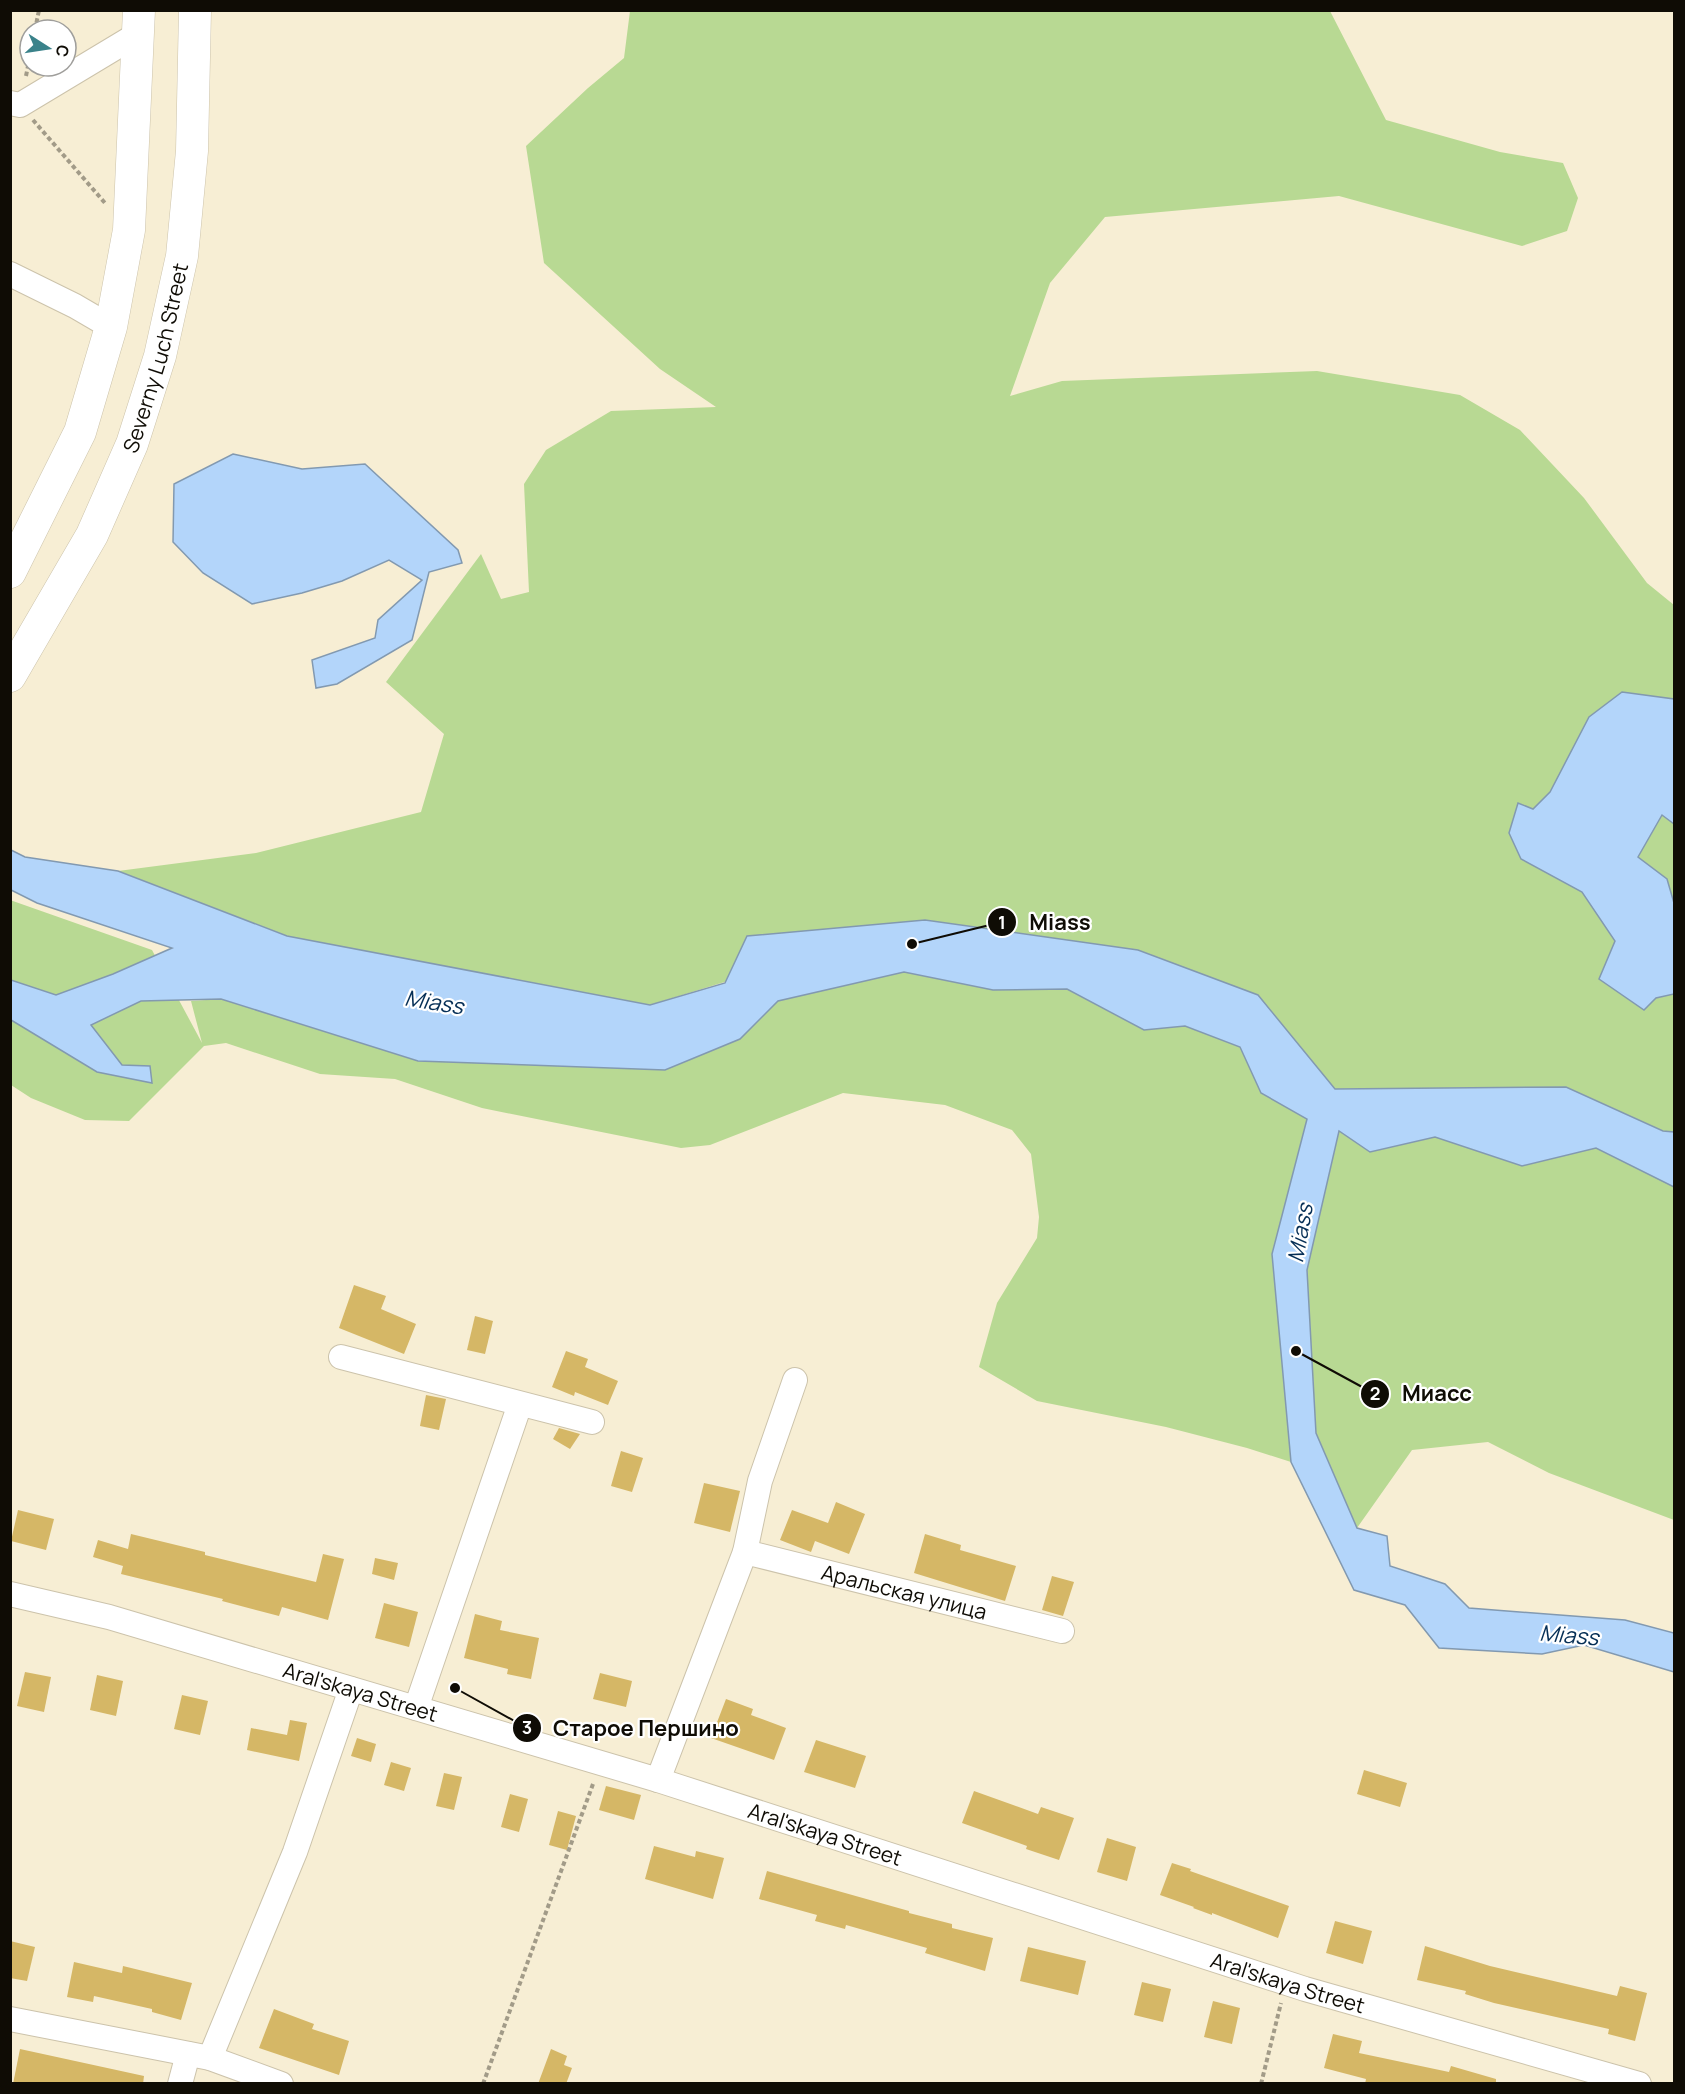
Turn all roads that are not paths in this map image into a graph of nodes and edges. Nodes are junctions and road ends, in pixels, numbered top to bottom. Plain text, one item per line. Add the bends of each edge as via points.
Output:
1 (195, 10) edge
2 (138, 22) edge
3 (15, 104) edge
4 (10, 274) edge
5 (111, 327) junction
6 (10, 572) edge
7 (10, 676) edge
8 (342, 1358) dead end
9 (795, 1380) dead end
10 (520, 1404) junction
11 (592, 1422) dead end
12 (745, 1552) junction
13 (10, 1594) edge
14 (1062, 1631) dead end
15 (351, 1689) junction
16 (416, 1708) junction
17 (658, 1780) junction
18 (10, 2019) edge
19 (199, 2056) junction
20 (180, 2084) edge
21 (281, 2084) edge
22 (1639, 2084) edge

1 - 7 main road, Severny Luch Street via 192,151 182,256 160,356 132,444 92,535
2 - 3 street
2 - 5 main road via 129,230
4 - 5 street
5 - 6 main road via 80,432
8 - 10 street
9 - 12 street via 760,1481
10 - 11 street
10 - 16 street
12 - 14 street, Аральская улица
12 - 17 street
13 - 15 street, Aral'skaya Street via 109,1617
15 - 16 street, Aral'skaya Street
15 - 19 street via 295,1852
16 - 17 street, Aral'skaya Street
17 - 22 street, Aral'skaya Street via 1286,1983
18 - 19 street
19 - 20 street
19 - 21 street

